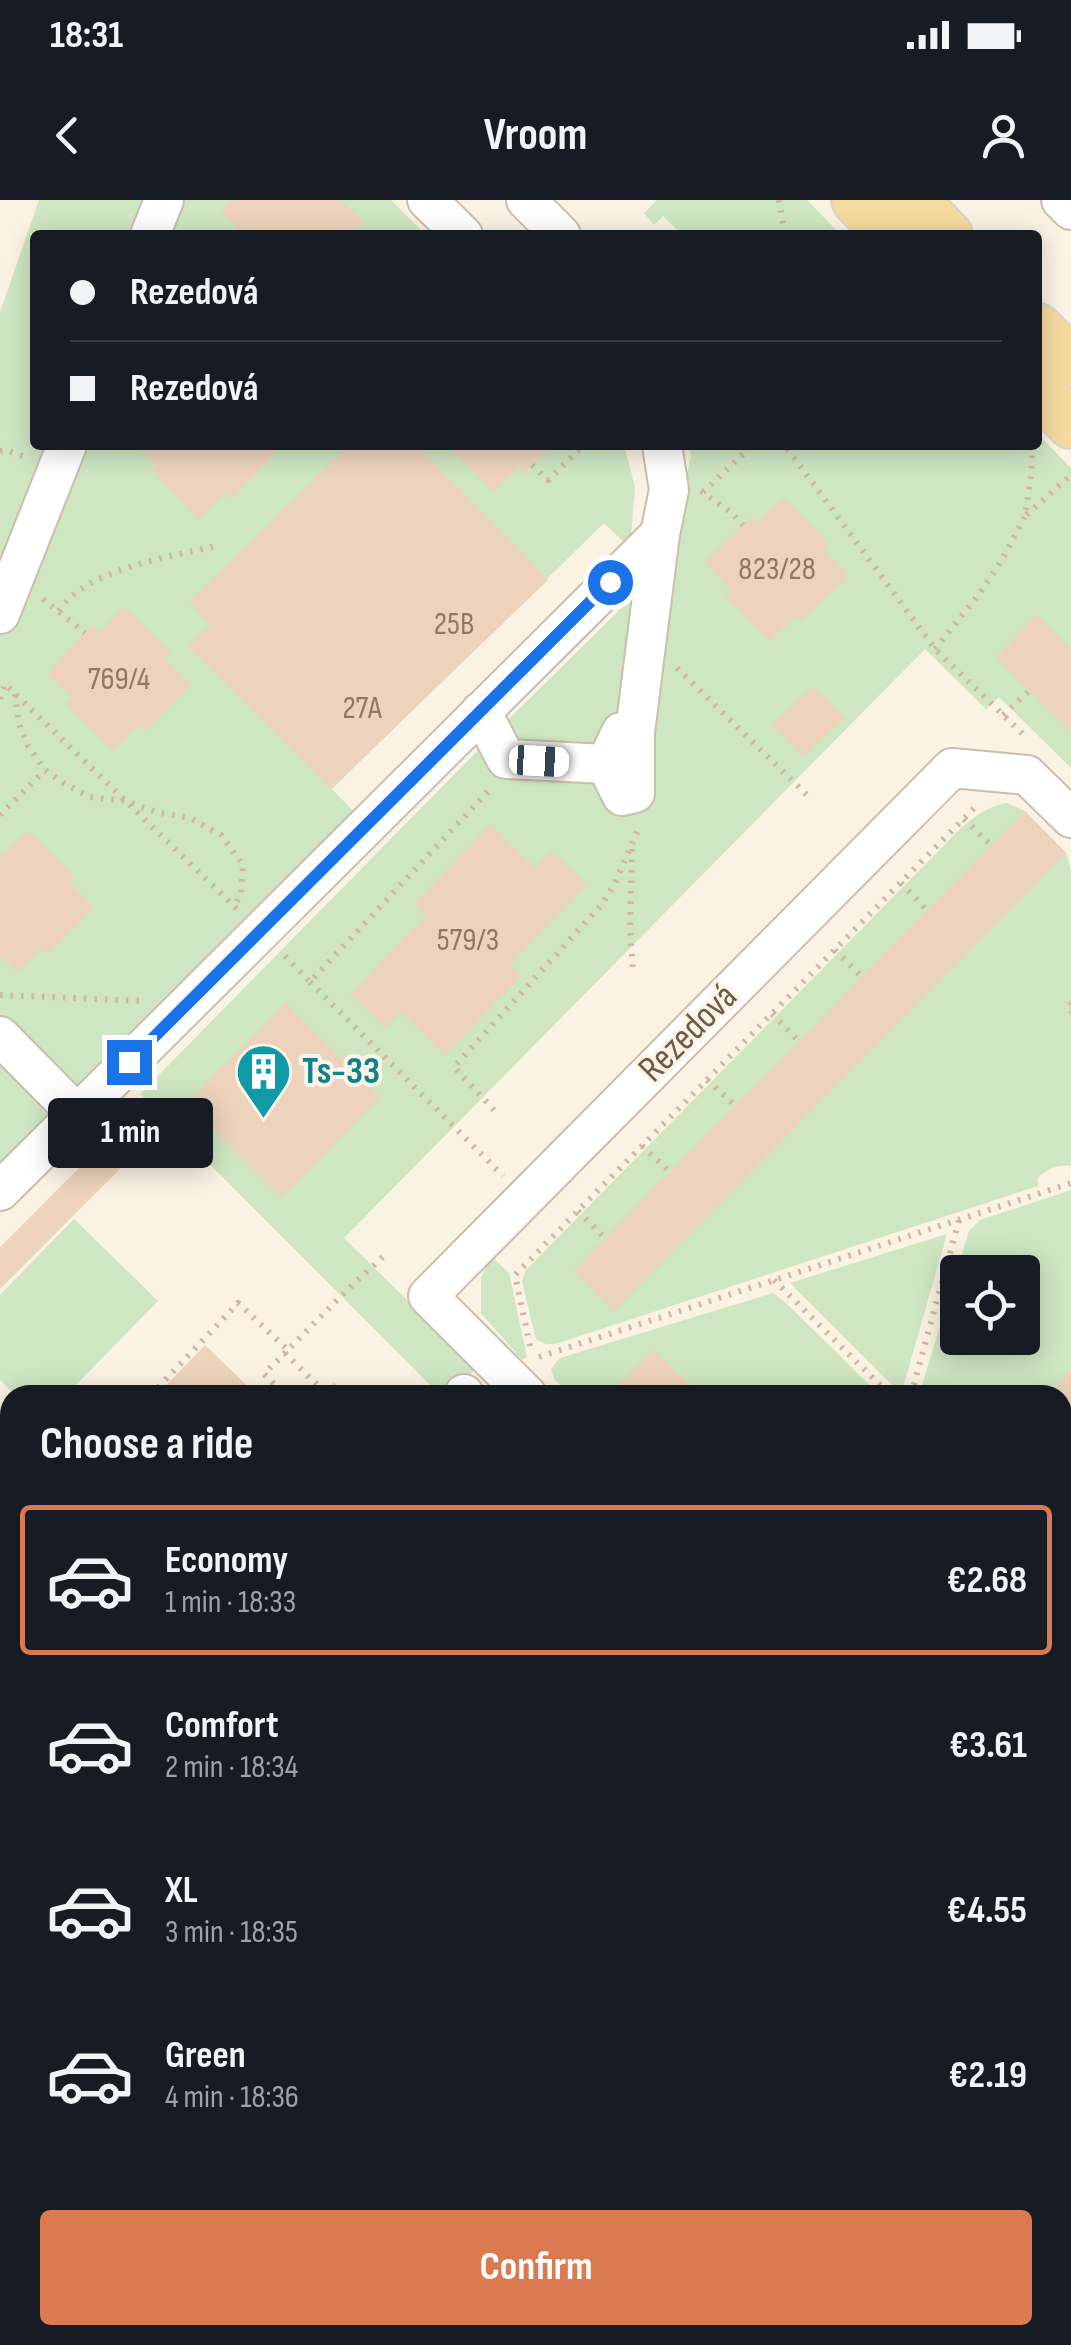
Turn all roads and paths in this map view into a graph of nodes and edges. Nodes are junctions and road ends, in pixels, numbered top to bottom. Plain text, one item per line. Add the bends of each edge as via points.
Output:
1 (164, 200) edge
2 (427, 200) edge
3 (526, 200) edge
4 (779, 200) edge
5 (856, 200) edge
6 (914, 200) edge
7 (1062, 200) edge
8 (1071, 210) edge
9 (152, 230) edge
10 (458, 230) edge
11 (556, 230) edge
12 (783, 230) edge
13 (885, 230) edge
14 (943, 230) edge
15 (1042, 332) edge
16 (1071, 362) edge
17 (1042, 392) edge
18 (1071, 424) edge
19 (65, 450) edge
20 (579, 450) edge
21 (663, 450) edge
22 (748, 450) edge
23 (788, 450) edge
24 (1033, 450) edge
25 (532, 464) dead end
26 (1071, 475) edge
27 (703, 492) dead end
28 (1025, 516) junction
29 (660, 534) junction
30 (216, 546) dead end
31 (38, 596) dead end
32 (59, 611) junction
33 (0, 614) edge
34 (85, 633) dead end
35 (936, 648) junction
36 (666, 657) dead end
37 (1029, 691) dead end
38 (14, 692) junction
39 (0, 699) edge
40 (481, 712) junction
41 (1004, 716) junction
42 (1030, 742) dead end
43 (506, 759) junction
44 (45, 770) junction
45 (988, 794) dead end
46 (808, 796) dead end
47 (126, 801) junction
48 (0, 815) edge
49 (964, 818) junction
50 (1071, 818) edge
51 (632, 843) dead end
52 (991, 845) dead end
53 (900, 883) junction
54 (927, 910) dead end
55 (248, 919) junction
56 (835, 950) junction
57 (559, 953) dead end
58 (633, 971) dead end
59 (861, 976) dead end
60 (310, 982) junction
61 (0, 995) edge
62 (151, 1002) dead end
63 (1071, 1003) edge
64 (1071, 1012) edge
65 (772, 1014) junction
66 (0, 1036) edge
67 (798, 1041) dead end
68 (707, 1080) junction
69 (735, 1106) dead end
70 (494, 1110) dead end
71 (77, 1114) junction
72 (464, 1139) dead end
73 (642, 1146) junction
74 (670, 1172) dead end
75 (1071, 1183) edge
76 (0, 1192) edge
77 (578, 1212) junction
78 (960, 1219) junction
79 (605, 1238) dead end
80 (386, 1254) dead end
81 (774, 1280) junction
82 (286, 1352) junction
83 (160, 1385) edge
84 (274, 1385) edge
85 (317, 1385) edge
86 (518, 1385) edge
87 (880, 1385) edge
88 (914, 1385) edge
89 (0, 1500) edge
90 (0, 1508) edge

1 - 9 street
2 - 10 street
3 - 11 street
4 - 12 path
5 - 13 main road
6 - 14 main road
7 - 8 street
15 - 16 main road
17 - 18 main road
19 - 33 street
20 - 25 path via 548,480
21 - 29 street via 669,490
22 - 27 path
23 - 35 path
24 - 28 path
26 - 28 path
28 - 35 path via 980,593
29 - 40 street
29 - 43 street via 635,732 636,794 622,796 606,764
30 - 32 path via 110,573
31 - 32 path
32 - 34 path
35 - 41 path
36 - 46 path
37 - 41 path
38 - 39 path via 6,684
38 - 44 path via 19,724
38 - 47 path
40 - 43 street
40 - 55 street
41 - 42 path
43 - 60 path via 510,767
44 - 47 path via 90,797
44 - 48 path
45 - 49 path
47 - 55 path
47 - 55 path via 190,818 220,835 243,866
49 - 52 path
49 - 53 path
50 - 86 street, Rezedová via 1028,775 952,768 428,1296
51 - 58 path
53 - 54 path
53 - 56 path
55 - 60 path
55 - 71 street
56 - 59 path
56 - 65 path
57 - 70 path via 454,1067
60 - 72 path
61 - 62 path
63 - 64 path
65 - 67 path
65 - 68 path
66 - 71 street
68 - 69 path
68 - 73 path
71 - 76 street
73 - 74 path
73 - 77 path
75 - 78 path
77 - 79 path
77 - 81 path via 515,1276 532,1358
78 - 81 path
78 - 88 path
80 - 82 path
81 - 87 path
82 - 83 path via 238,1302
82 - 84 path via 264,1374
82 - 85 path
89 - 90 path

